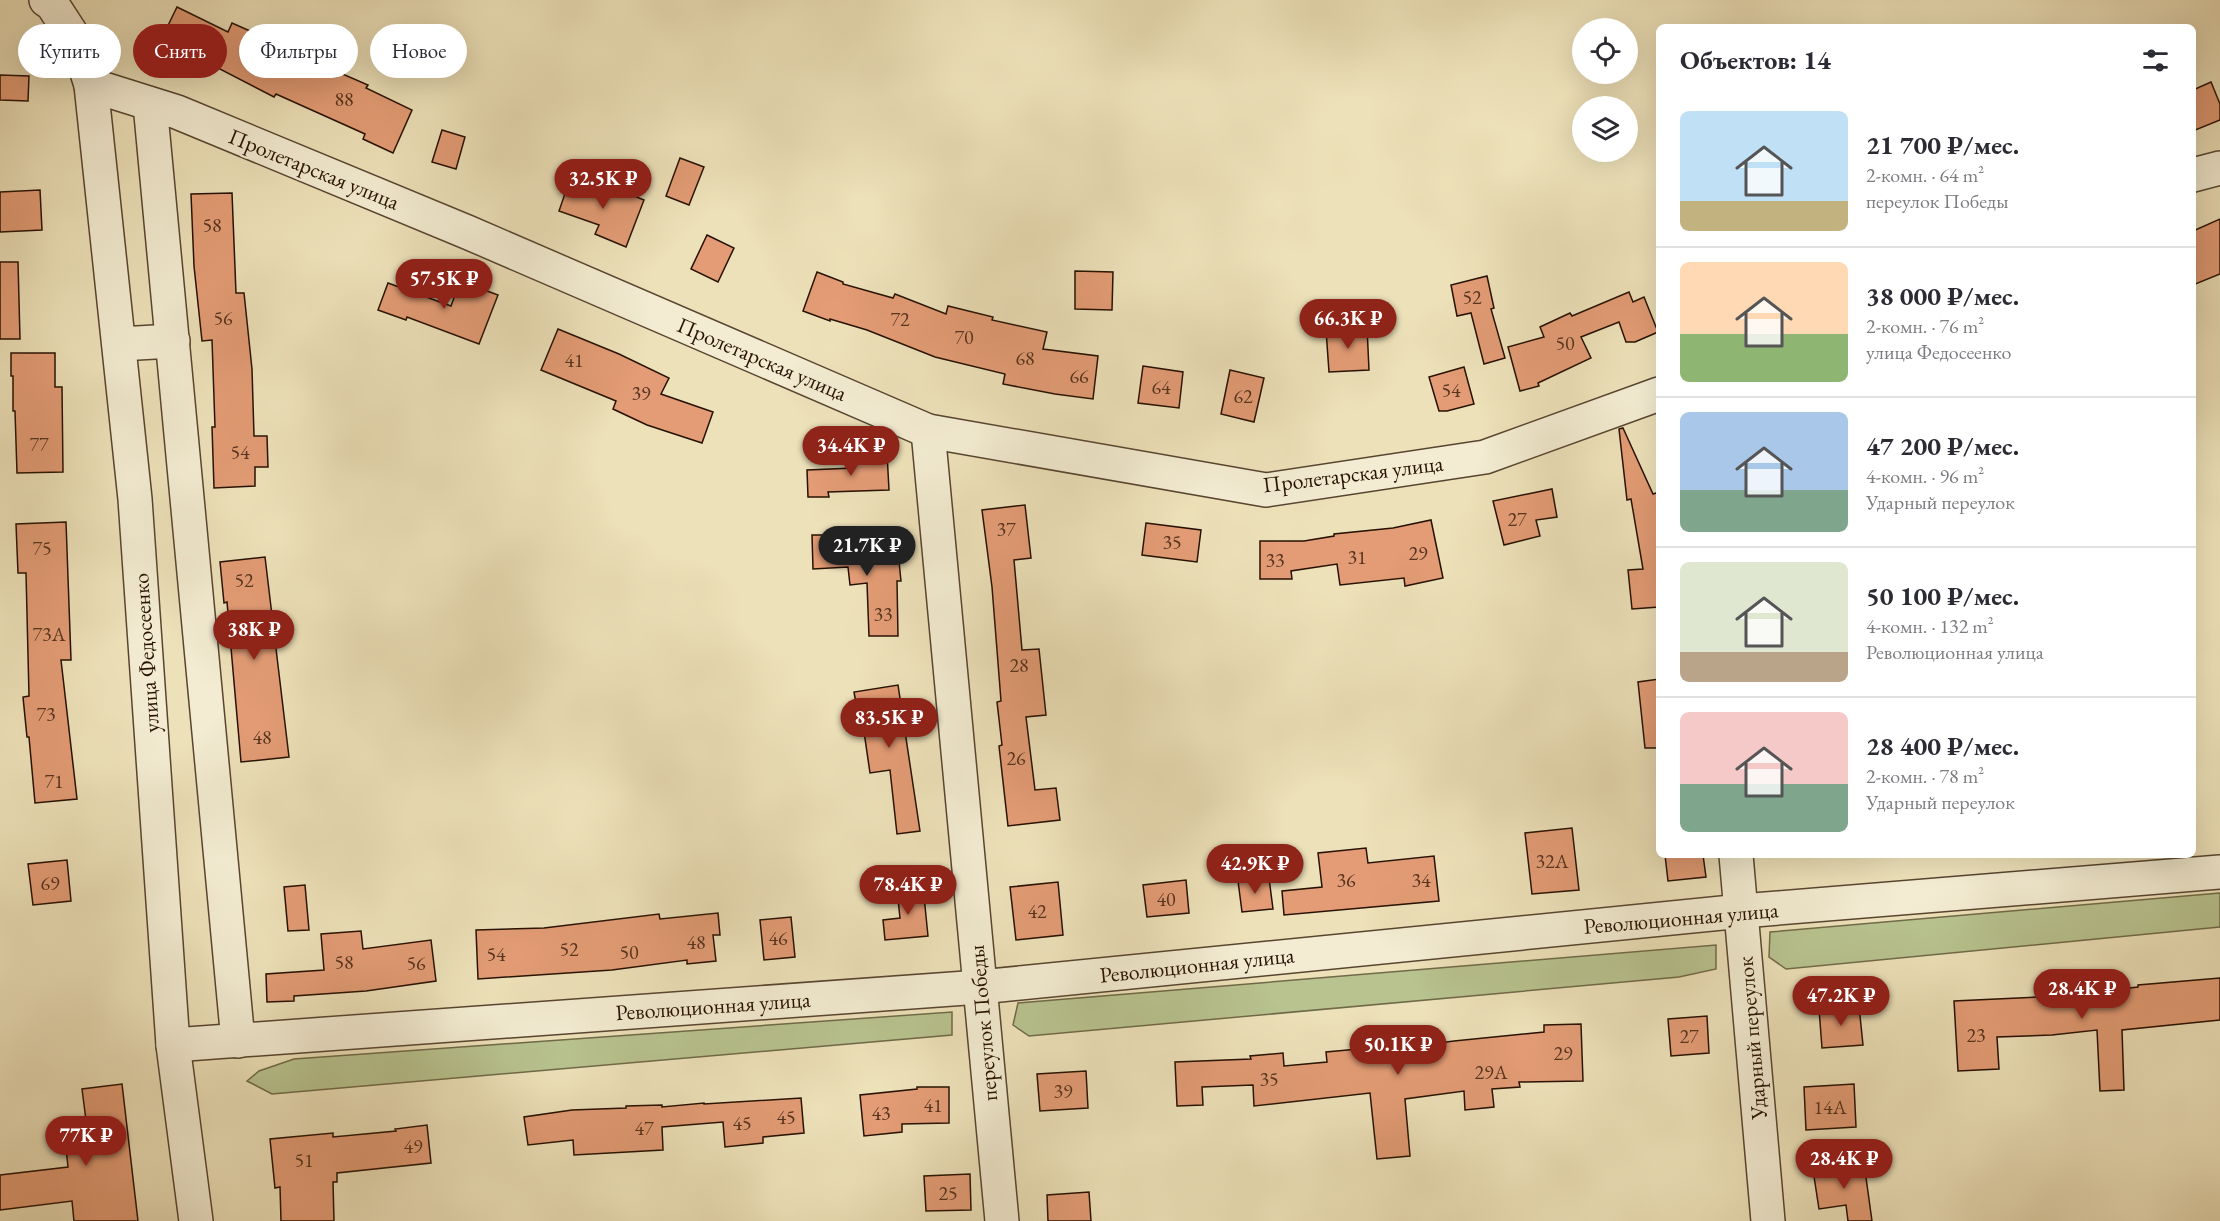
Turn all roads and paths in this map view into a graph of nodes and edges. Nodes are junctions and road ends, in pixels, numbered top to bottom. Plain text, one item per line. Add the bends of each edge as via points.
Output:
1 (46, 0) edge
2 (91, 85) junction
3 (150, 104) junction
4 (2220, 168) edge
5 (2196, 174) edge
6 (173, 341) junction
7 (119, 344) junction
8 (1656, 395) edge
9 (928, 431) junction
10 (1736, 858) edge
11 (2220, 872) edge
12 (1742, 911) junction
13 (980, 987) junction
14 (238, 1041) junction
15 (173, 1045) junction
16 (196, 1221) edge
17 (1002, 1221) edge
18 (1768, 1221) edge

1 - 2 street via 78,44
2 - 3 street, Пролетарская улица
2 - 7 street, улица Федосеенко
3 - 6 street
3 - 9 street, Пролетарская улица via 456,228
4 - 5 street
6 - 7 street
6 - 14 street
7 - 15 street, улица Федосеенко via 135,499
8 - 9 street, Пролетарская улица via 1485,457 1266,490
9 - 13 street, переулок Победы
10 - 12 street, Ударный переулок
11 - 12 street, Революционная улица
12 - 13 street, Революционная улица
12 - 18 street, Ударный переулок
13 - 14 street, Революционная улица
13 - 17 street, переулок Победы
14 - 15 street, Революционная улица
15 - 16 street, улица Федосеенко

